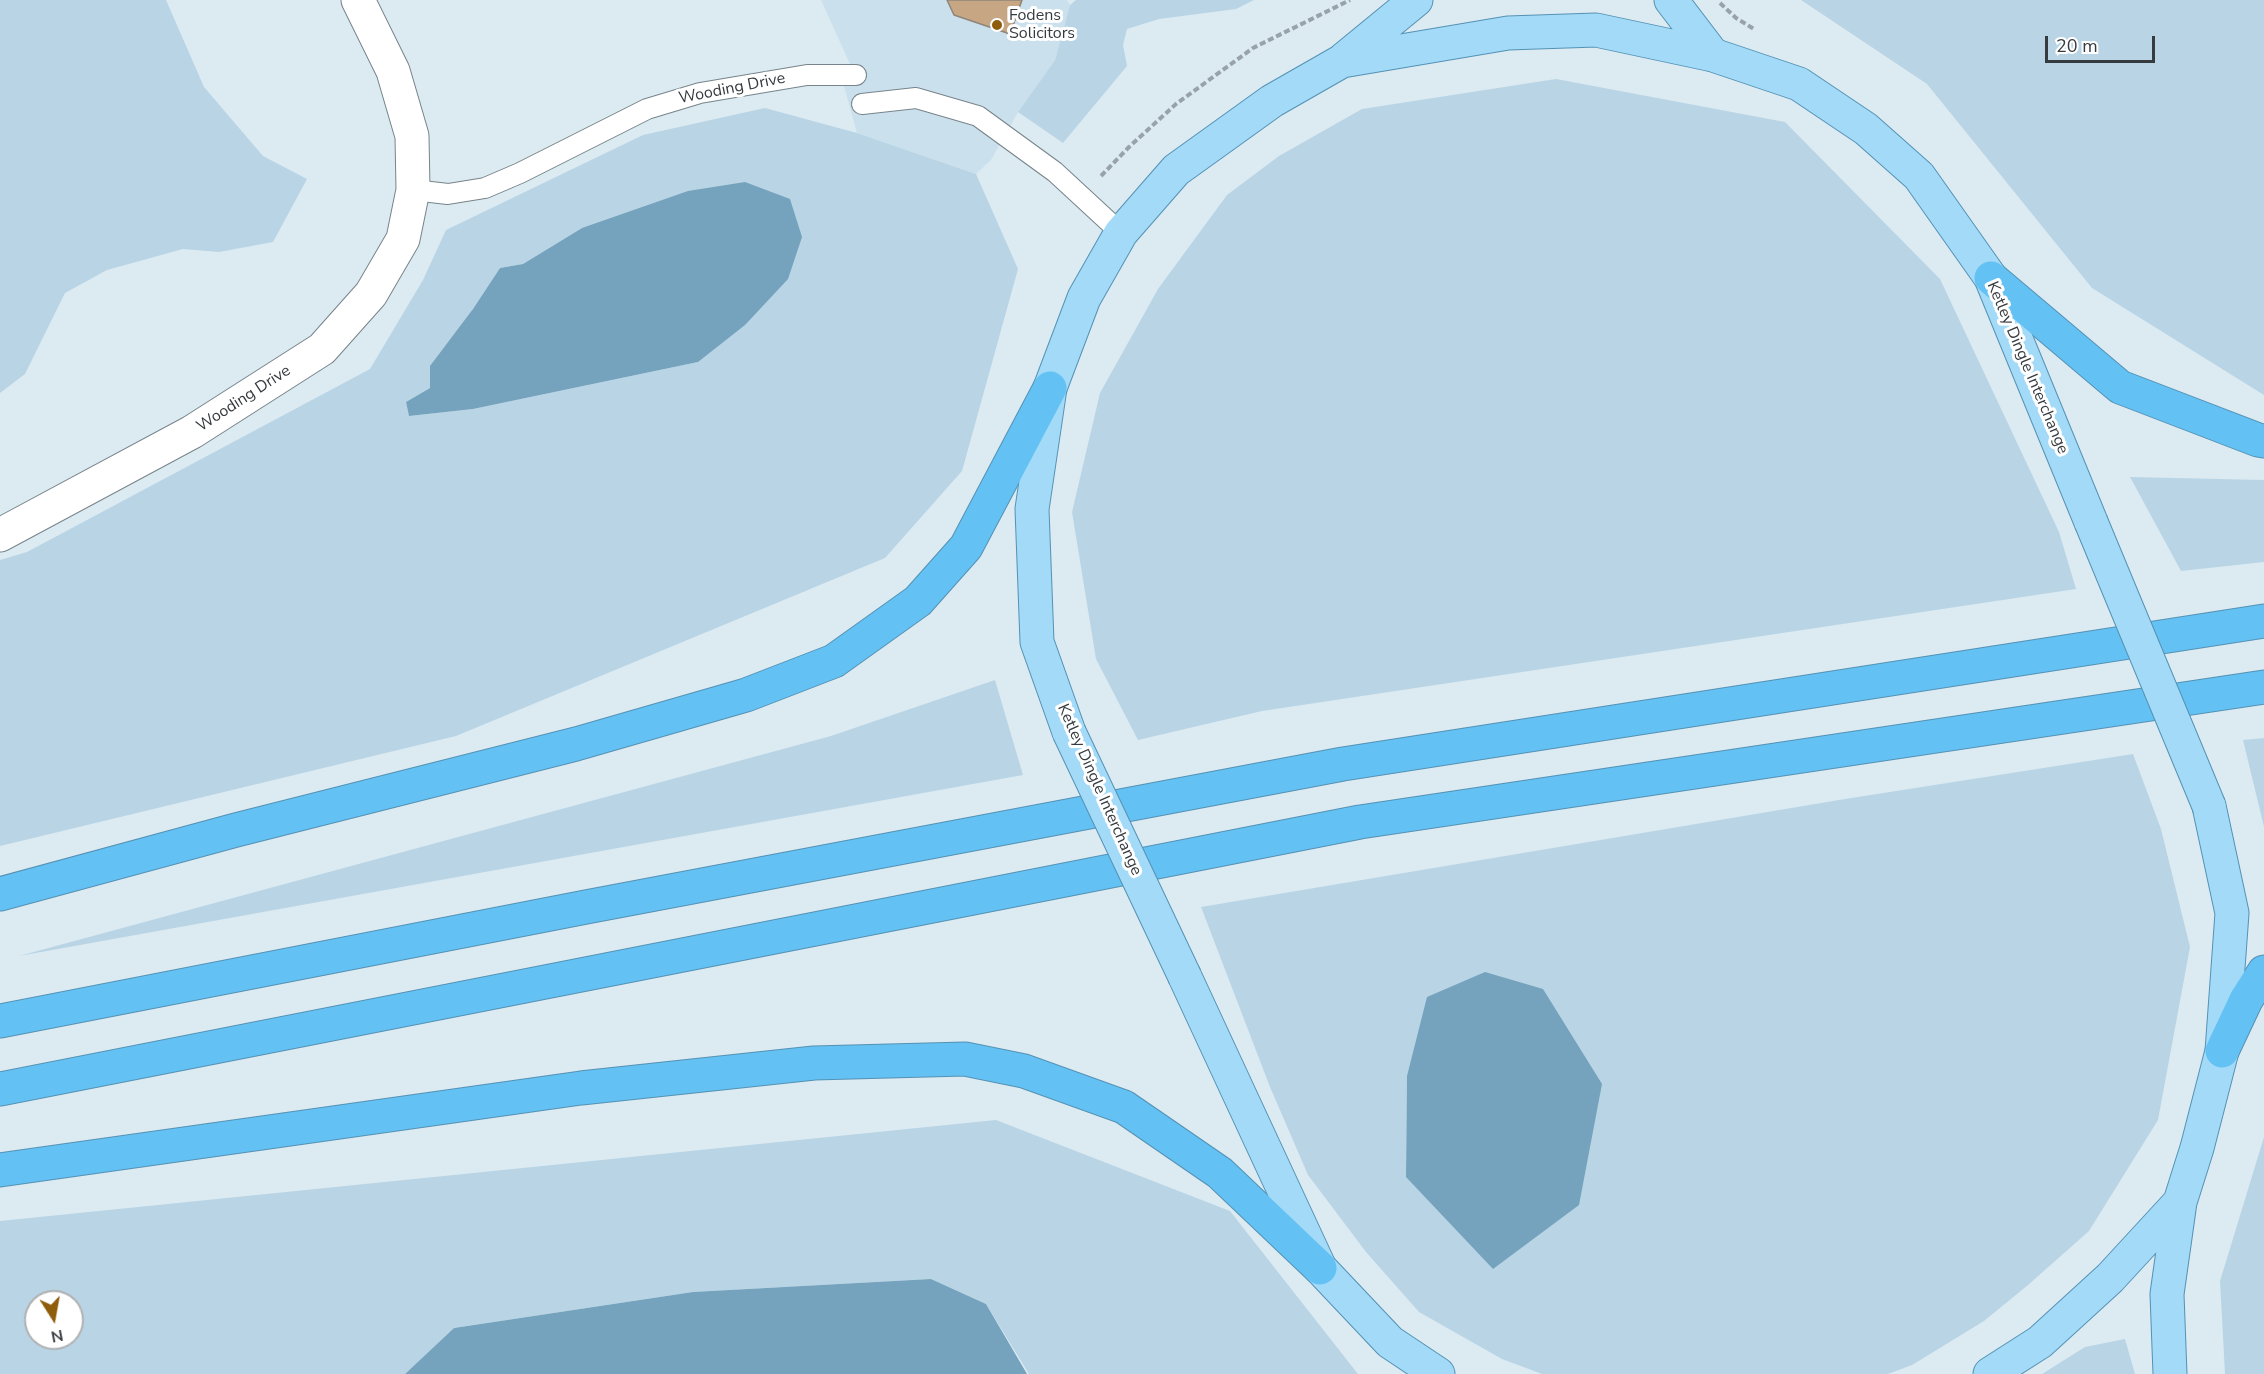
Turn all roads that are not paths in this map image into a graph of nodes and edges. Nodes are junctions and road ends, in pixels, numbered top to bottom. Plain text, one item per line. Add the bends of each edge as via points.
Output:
1 (358, 0) edge
2 (1416, 0) edge
3 (1671, 0) edge
4 (1713, 55) junction
5 (1342, 60) junction
6 (856, 75) dead end
7 (862, 104) dead end
8 (413, 190) junction
9 (1121, 233) junction
10 (1991, 278) junction
11 (1050, 388) junction
12 (2264, 441) edge
13 (0, 535) edge
14 (2264, 621) edge
15 (2264, 687) edge
16 (0, 894) edge
17 (2264, 972) edge
18 (0, 1021) edge
19 (2222, 1051) junction
20 (0, 1089) edge
21 (0, 1170) edge
22 (2180, 1202) junction
23 (1320, 1268) junction
24 (1438, 1374) edge
25 (1990, 1374) edge
26 (2170, 1374) edge

1 - 8 street, Wooding Drive via 393,71 412,136
2 - 5 main road
3 - 4 main road
4 - 5 main road, Ketley Dingle Interchange via 1596,30 1508,33
4 - 10 main road, Ketley Dingle Interchange via 1799,84 1866,129 1919,176
5 - 9 main road, Ketley Dingle Interchange via 1272,101 1176,170
6 - 8 lane, Wooding Drive via 807,75 700,93 647,109 485,188 448,194
7 - 9 lane via 916,98 978,116 1077,190
8 - 13 street, Wooding Drive via 403,239 371,294 322,349 192,432
9 - 11 main road, Ketley Dingle Interchange via 1084,298
10 - 12 highway via 2120,387
10 - 19 main road, Ketley Dingle Interchange, bridge via 2209,807 2232,913
11 - 16 highway via 966,547 918,601 834,661 746,695 576,744
11 - 23 main road, Ketley Dingle Interchange, bridge via 1032,508 1037,642 1069,732
14 - 18 highway via 1343,764
15 - 20 highway via 1360,822
17 - 19 highway
19 - 22 main road, Ketley Dingle Interchange
21 - 23 highway via 581,1088 814,1063 965,1059 1024,1071 1124,1107 1220,1173
22 - 25 main road, Ketley Dingle Interchange via 2110,1278 2040,1342
22 - 26 main road via 2168,1294
23 - 24 main road, Ketley Dingle Interchange via 1390,1342

